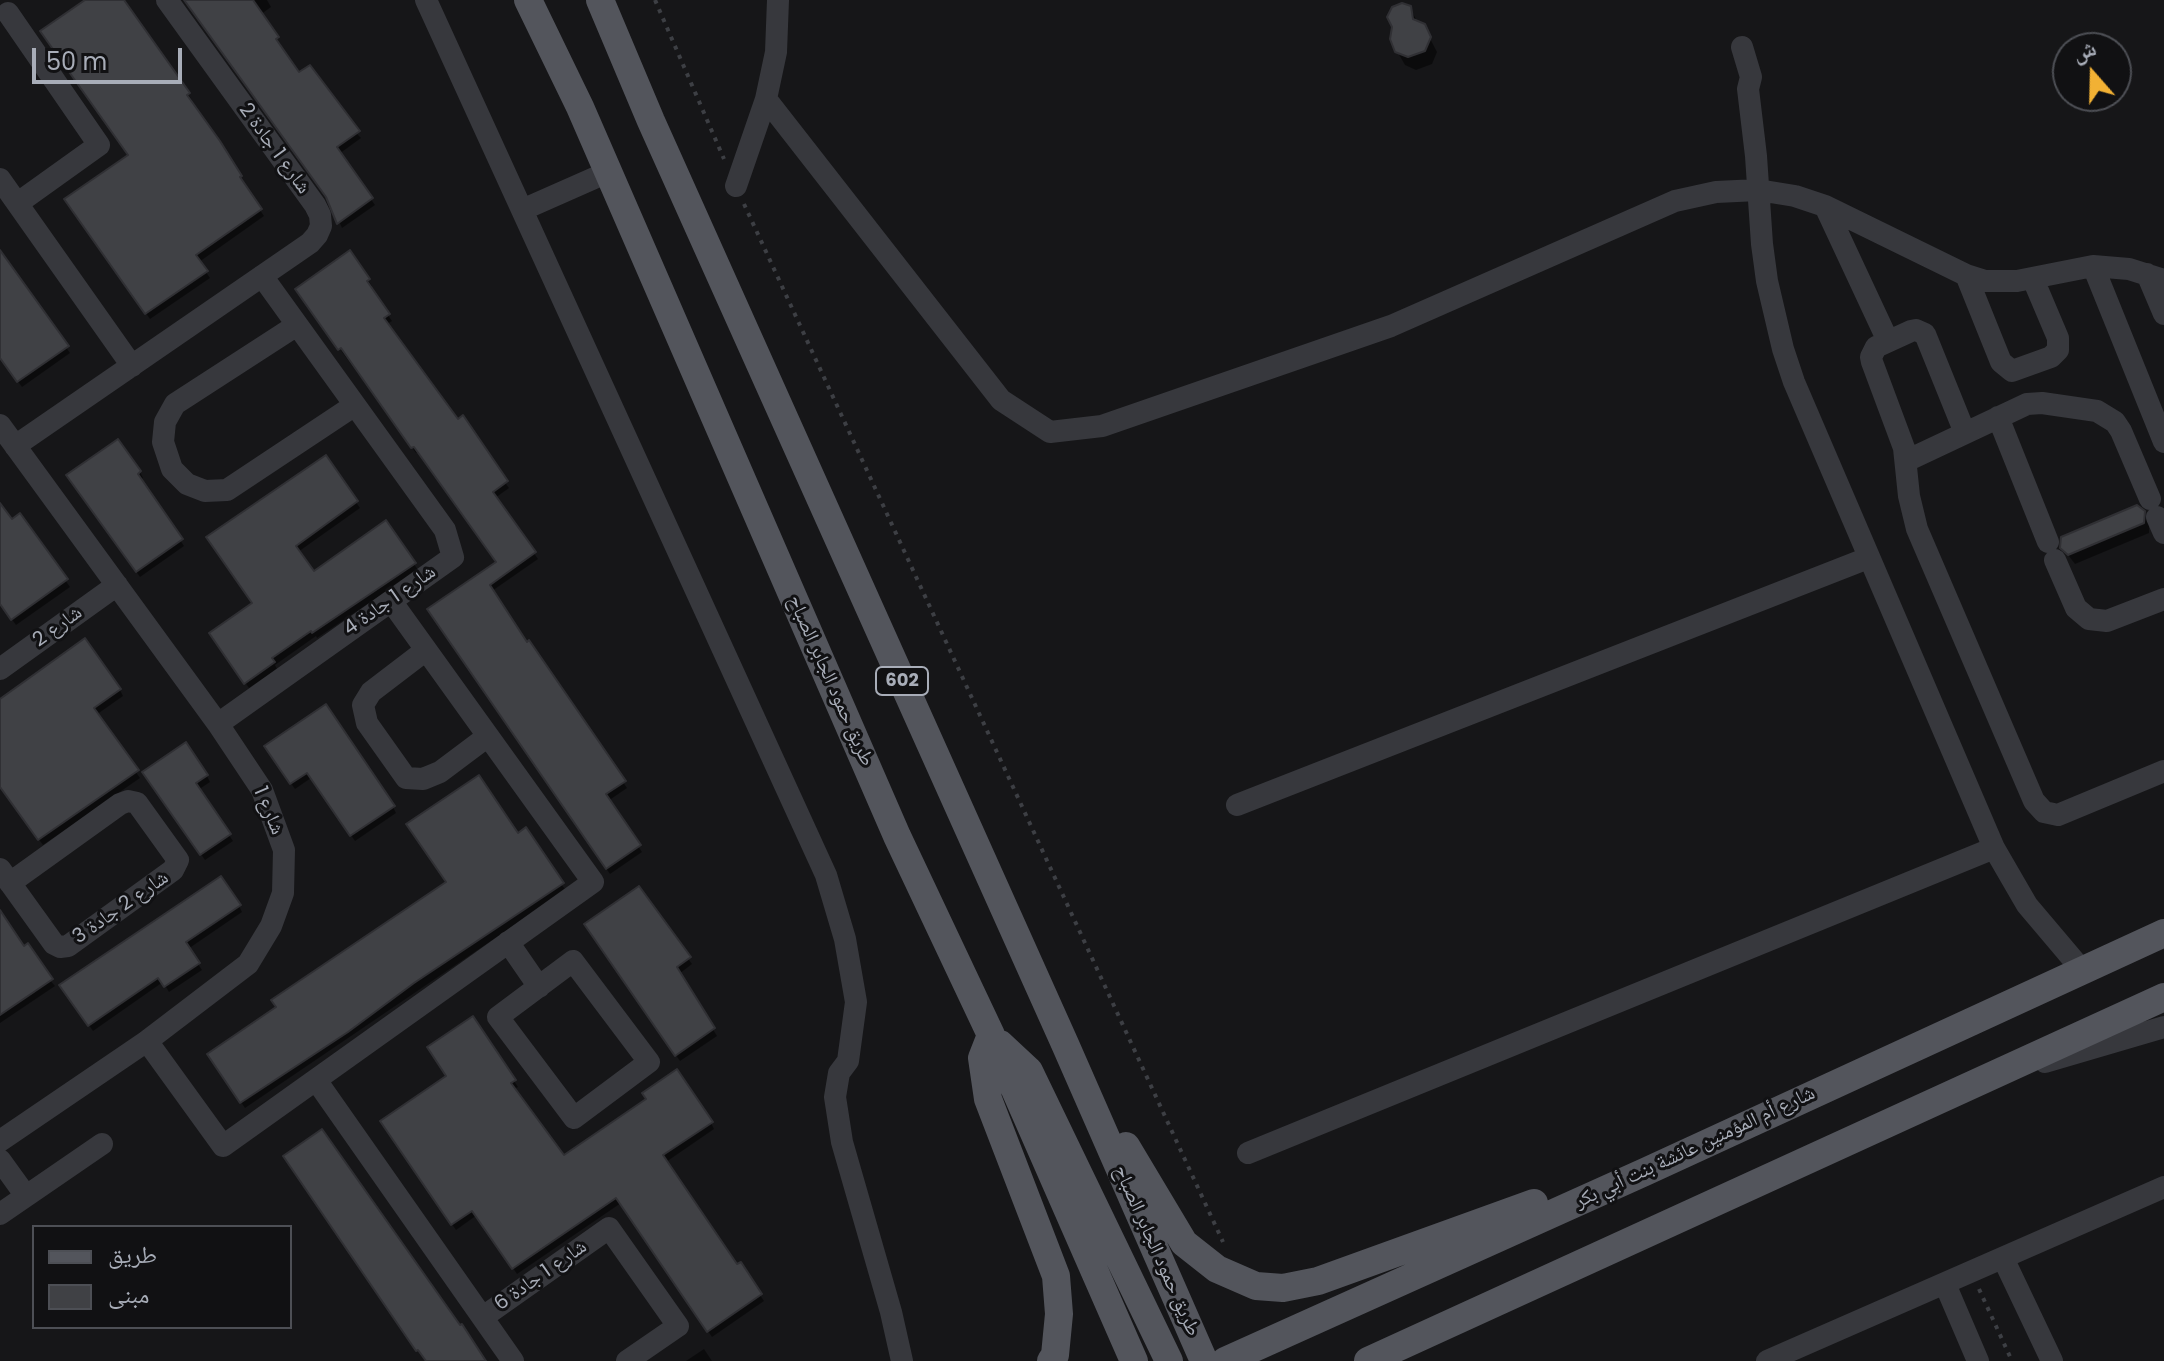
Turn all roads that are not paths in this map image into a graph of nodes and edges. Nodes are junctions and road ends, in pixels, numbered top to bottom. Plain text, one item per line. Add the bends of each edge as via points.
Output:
1 (167, 0) edge
2 (426, 0) edge
3 (528, 0) edge
4 (600, 0) edge
5 (778, 0) edge
6 (11, 10) edge
7 (1735, 50) dead end
8 (766, 99) junction
9 (608, 172) junction
10 (0, 179) edge
11 (736, 186) road end
12 (1758, 190) junction
13 (18, 203) junction
14 (1825, 206) junction
15 (522, 210) junction
16 (2093, 266) junction
17 (1966, 275) junction
18 (262, 276) junction
19 (2156, 277) edge
20 (2033, 279) junction
21 (2164, 314) edge
22 (297, 325) junction
23 (1888, 341) junction
24 (132, 366) junction
25 (355, 405) junction
26 (1998, 417) junction
27 (0, 425) edge
28 (1965, 433) junction
29 (2164, 442) edge
30 (15, 446) junction
31 (1906, 461) junction
32 (2157, 517) edge
33 (1868, 558) junction
34 (117, 585) junction
35 (2164, 599) edge
36 (391, 601) junction
37 (426, 650) junction
38 (0, 669) edge
39 (218, 724) junction
40 (488, 736) junction
41 (2164, 771) edge
42 (1237, 805) dead end
43 (1994, 848) junction
44 (5, 876) edge
45 (2164, 933) edge
46 (508, 942) junction
47 (2082, 970) junction
48 (539, 987) junction
49 (2164, 997) edge
50 (2164, 1027) edge
51 (991, 1035) junction
52 (147, 1041) junction
53 (1065, 1044) junction
54 (1986, 1078) junction
55 (316, 1080) junction
56 (0, 1141) edge
57 (102, 1144) dead end
58 (1248, 1153) dead end
59 (0, 1160) edge
60 (1647, 1171) junction
61 (2164, 1187) edge
62 (26, 1196) junction
63 (0, 1214) edge
64 (2003, 1258) junction
65 (1945, 1284) junction
66 (483, 1317) junction
67 (1441, 1329) junction
68 (513, 1361) edge
69 (627, 1361) edge
70 (902, 1361) edge
71 (1051, 1361) edge
72 (1134, 1361) edge
73 (1169, 1361) edge
74 (1204, 1361) edge
75 (1225, 1361) edge
76 (1368, 1361) edge
77 (1403, 1361) edge
78 (1767, 1361) edge
79 (1978, 1361) edge
80 (2052, 1361) edge

1 - 18 street, شارع 1 جادة 2 via 320,215 317,235
2 - 15 street
3 - 9 main road, طريق حمود الجابر الصباح
4 - 53 main road, طريق حمود الجابر الصباح / 602
5 - 8 street via 776,52
6 - 13 street via 99,145
7 - 12 street via 1739,80 1748,89
8 - 11 street
8 - 12 street via 1001,400 1050,432 1102,426 1391,326 1675,201
9 - 15 street
9 - 51 main road, طريق حمود الجابر الصباح via 897,836
10 - 13 street
12 - 14 street
12 - 33 street via 1767,281 1783,349
13 - 24 street
14 - 17 street
14 - 23 street
15 - 70 street via 826,875 856,1002 848,1061 839,1073 835,1097 842,1142
16 - 19 street
16 - 20 street
16 - 29 street
17 - 20 street via 2001,283
17 - 20 street via 2001,362 2012,371 2051,357 2059,344
18 - 22 street, شارع 1 جادة 4
18 - 24 street, شارع 1 جادة 2
19 - 21 street
22 - 25 street, شارع 1 جادة 4
22 - 25 street via 175,404 165,422 163,442 172,469 187,484 205,491 227,490
23 - 28 street via 1916,330 1925,334
23 - 31 street via 1873,351 1872,362
24 - 30 street, شارع 1 جادة 2
25 - 36 street, شارع 1 جادة 4 via 445,530 453,557
26 - 28 street
26 - 32 street via 2034,403 2107,415 2121,431
26 - 35 street via 2076,608 2089,619 2107,621
27 - 30 street, شارع 1
28 - 31 street
30 - 34 street, شارع 1
31 - 41 street via 1917,529 2038,808 2058,815
33 - 42 street
33 - 43 street
34 - 38 street, شارع 2
34 - 39 street, شارع 1
36 - 37 street
36 - 39 street, شارع 1 جادة 4
37 - 40 street
37 - 40 street via 371,692 363,705 367,723 406,778 440,772
39 - 52 street, شارع 1 via 262,790 284,850 283,893 248,964
40 - 46 street via 593,882
43 - 47 street via 2027,905
43 - 58 street
44 - 44 street, شارع 2 جادة 3 via 60,947 173,870 178,860 137,803 128,801
45 - 47 main road, شارع أم المؤمنين عائشة بنت أبي بكر
46 - 48 street
46 - 55 street
47 - 60 main road, شارع أم المؤمنين عائشة بنت أبي بكر
48 - 48 street via 498,1017 574,1118 649,1062 573,961
49 - 54 main road
50 - 54 street
51 - 71 main road via 982,1058 988,1099 1056,1276 1059,1314
51 - 72 main road, طريق حمود الجابر الصباح
51 - 73 main road via 1029,1071
52 - 55 street via 223,1146
52 - 56 street, شارع 1
53 - 60 main road via 1184,1243 1217,1269 1256,1286 1283,1288 1318,1281 1556,1195
53 - 74 main road, طريق حمود الجابر الصباح / 602
54 - 67 main road
55 - 66 street, شارع 1 جادة 6
57 - 62 street
59 - 62 street
60 - 75 main road, شارع أم المؤمنين عائشة بنت أبي بكر
61 - 64 street
62 - 63 street
64 - 65 street
64 - 80 street
65 - 78 street
65 - 79 street
66 - 68 street, شارع 1 جادة 6
66 - 69 street, شارع 1 جادة 6 via 609,1228 678,1326
67 - 76 main road
67 - 77 main road

